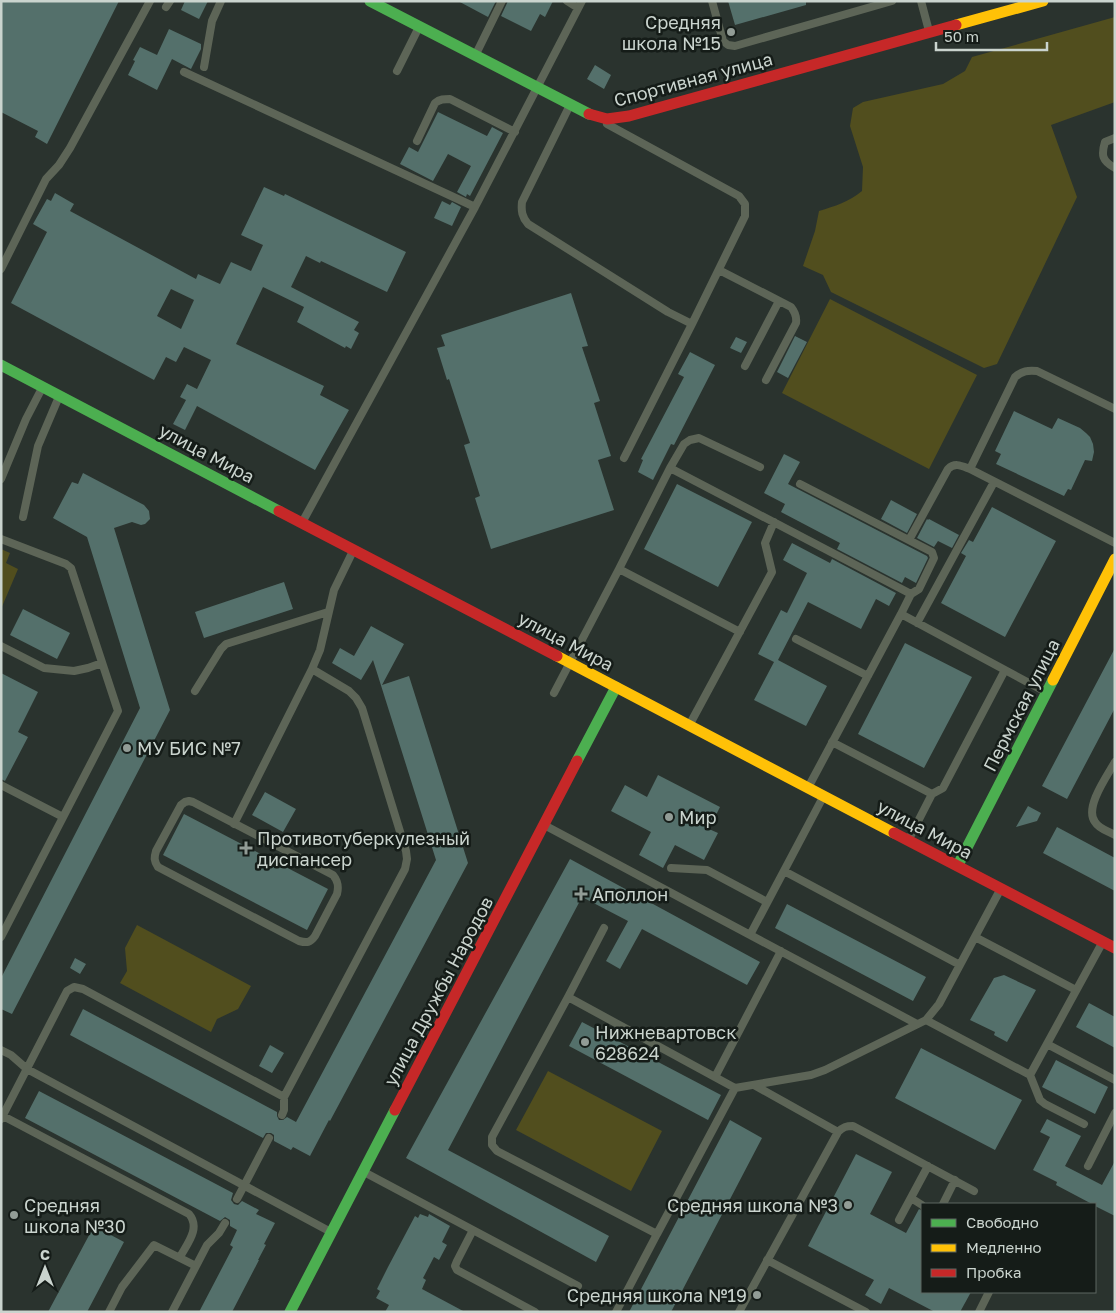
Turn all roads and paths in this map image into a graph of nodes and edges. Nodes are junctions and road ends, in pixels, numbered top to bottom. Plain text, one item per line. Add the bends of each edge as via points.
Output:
1 (150, 1) edge
2 (221, 1) edge
3 (370, 1) edge
4 (502, 1) edge
5 (567, 1) edge
6 (712, 1) edge
7 (892, 1) edge
8 (921, 1) edge
9 (1043, 1) edge
10 (580, 4) edge
11 (419, 27) junction
12 (930, 33) junction
13 (475, 56) junction
14 (204, 67) dead end
15 (397, 71) dead end
16 (184, 72) dead end
17 (537, 88) junction
18 (570, 105) junction
19 (592, 116) junction
20 (515, 132) junction
21 (1115, 138) edge
22 (417, 140) dead end
23 (1115, 168) edge
24 (475, 207) junction
25 (1, 270) edge
26 (719, 270) junction
27 (779, 301) junction
28 (692, 324) junction
29 (1, 364) edge
30 (746, 366) dead end
31 (766, 380) dead end
32 (43, 386) junction
33 (60, 395) junction
34 (1115, 409) edge
35 (624, 458) dead end
36 (5, 461) edge
37 (760, 467) dead end
38 (670, 468) junction
39 (970, 469) junction
40 (1, 479) edge
41 (994, 482) junction
42 (800, 484) dead end
43 (23, 517) dead end
44 (302, 522) junction
45 (774, 522) junction
46 (1, 539) edge
47 (909, 540) junction
48 (1115, 543) edge
49 (354, 550) junction
50 (1115, 559) edge
51 (619, 569) junction
52 (911, 594) junction
53 (328, 612) junction
54 (901, 614) junction
55 (917, 623) junction
56 (740, 632) junction
57 (796, 640) dead end
58 (1, 646) edge
59 (102, 663) junction
60 (570, 663) junction
61 (312, 668) junction
62 (1005, 670) junction
63 (868, 676) junction
64 (616, 687) junction
65 (195, 691) dead end
66 (1047, 692) junction
67 (554, 693) dead end
68 (689, 725) junction
69 (832, 742) junction
70 (1115, 762) edge
71 (1, 785) edge
72 (808, 787) junction
73 (932, 794) junction
74 (824, 795) junction
75 (63, 817) junction
76 (234, 824) junction
77 (545, 825) junction
78 (1115, 835) edge
79 (909, 840) junction
80 (958, 865) junction
81 (671, 868) dead end
82 (784, 871) junction
83 (1001, 888) junction
84 (767, 902) junction
85 (604, 928) dead end
86 (750, 934) junction
87 (1, 937) edge
88 (975, 937) junction
89 (1103, 942) junction
90 (1115, 948) edge
91 (781, 952) junction
92 (960, 965) junction
93 (1076, 990) junction
94 (568, 997) junction
95 (926, 1020) junction
96 (917, 1024) junction
97 (1047, 1044) junction
98 (1, 1050) edge
99 (27, 1069) junction
100 (1030, 1075) junction
101 (716, 1077) junction
102 (1115, 1080) edge
103 (754, 1085) junction
104 (735, 1088) junction
105 (284, 1097) junction
106 (1115, 1113) edge
107 (282, 1114) dead end
108 (2, 1118) edge
109 (1084, 1124) dead end
110 (838, 1132) junction
111 (269, 1138) dead end
112 (928, 1166) junction
113 (1088, 1166) dead end
114 (363, 1172) junction
115 (955, 1180) junction
116 (244, 1186) junction
117 (974, 1191) dead end
118 (911, 1198) junction
119 (237, 1199) dead end
120 (944, 1203) edge
121 (921, 1204) edge
122 (899, 1220) dead end
123 (225, 1223) dead end
124 (473, 1230) junction
125 (331, 1232) junction
126 (657, 1234) junction
127 (180, 1258) junction
128 (767, 1260) junction
129 (196, 1266) junction
130 (578, 1286) dead end
131 (989, 1293) edge
132 (109, 1312) edge
133 (172, 1312) edge
134 (290, 1312) edge
135 (535, 1312) edge
136 (616, 1312) edge
137 (739, 1312) edge
138 (866, 1312) edge
139 (979, 1312) edge

1 - 25 lane via 70,148 46,178
2 - 14 lane via 212,21
3 - 11 street, Спортивная улица
4 - 13 lane
5 - 10 lane
6 - 7 lane via 723,41 735,46
8 - 12 lane
9 - 12 street, Спортивная улица
10 - 17 lane
11 - 13 street, Спортивная улица
11 - 15 lane
12 - 19 street, Спортивная улица via 629,116 607,119
13 - 17 street, Спортивная улица
16 - 24 lane
17 - 18 street, Спортивная улица
17 - 20 lane
18 - 19 street, Спортивная улица
18 - 28 lane via 522,202 523,218 659,307
19 - 26 lane via 739,196 745,204 746,216
20 - 22 lane via 444,98 435,103
20 - 24 lane
21 - 23 lane via 1105,142 1102,152 1106,162
24 - 44 lane
26 - 27 lane
26 - 28 lane
27 - 30 lane
27 - 31 lane via 795,312 796,323
28 - 35 lane
29 - 32 street, улица Мира
32 - 33 street, улица Мира
32 - 36 lane
33 - 43 lane via 38,446
33 - 44 street, улица Мира
34 - 39 lane via 1037,371 1020,372
36 - 40 lane
37 - 38 lane via 699,438 684,444
38 - 45 lane
38 - 51 lane
39 - 41 lane
39 - 47 lane via 956,464 948,469
41 - 48 lane
41 - 55 lane
42 - 47 lane
44 - 49 street, улица Мира
45 - 52 lane
45 - 56 lane via 765,542 772,572
46 - 59 lane via 71,568
47 - 52 lane via 932,552 934,558 919,589
49 - 53 lane via 334,590
49 - 60 street, улица Мира
50 - 66 street, Пермская улица
51 - 56 lane
51 - 60 lane
52 - 54 lane
53 - 61 lane via 320,650
53 - 65 lane via 226,644
54 - 55 lane
54 - 63 lane
55 - 62 lane
56 - 68 lane
57 - 63 lane
58 - 59 lane via 44,668 74,670
59 - 75 lane via 118,710
60 - 64 street, улица Мира
60 - 67 lane
61 - 76 lane
61 - 105 lane via 350,691 362,708 407,859 405,869
62 - 66 lane
62 - 73 lane via 943,788
63 - 69 lane
64 - 68 street, улица Мира
64 - 77 street, улица Дружбы Народов
66 - 80 street, Пермская улица
68 - 72 street, улица Мира
69 - 72 lane
69 - 73 lane
70 - 78 lane via 1093,804 1092,814 1099,827
71 - 75 lane
72 - 74 street, улица Мира
73 - 79 lane
74 - 79 street, улица Мира
74 - 82 lane
75 - 87 lane
76 - 76 lane via 337,880 337,894 311,942 299,942 154,862 156,851 185,802 193,802
77 - 86 lane
77 - 114 street, улица Дружбы Народов
79 - 80 street, улица Мира
80 - 83 street, улица Мира
81 - 84 lane via 707,870
82 - 84 lane
82 - 92 lane
83 - 88 lane
83 - 89 street, улица Мира
84 - 86 lane
85 - 94 lane
86 - 91 lane
88 - 92 lane
88 - 93 lane
89 - 90 street, улица Мира
89 - 93 lane
91 - 96 lane
91 - 101 lane
92 - 95 lane via 939,1004
93 - 97 lane
94 - 101 lane
94 - 126 lane via 492,1137 492,1145 497,1151
95 - 96 lane
95 - 100 lane
96 - 103 lane via 826,1070
97 - 100 lane
97 - 102 lane
98 - 99 lane
99 - 105 lane via 67,991 74,987
99 - 108 lane
99 - 116 lane
100 - 109 lane via 1040,1100
101 - 104 lane
103 - 104 lane
103 - 110 lane
104 - 126 lane
105 - 107 lane
106 - 113 lane
108 - 127 lane via 189,1214 195,1224 194,1230
110 - 112 lane via 853,1126
110 - 128 lane
111 - 116 lane
112 - 115 lane
112 - 118 lane
114 - 124 lane
114 - 125 street, улица Дружбы Народов
115 - 117 lane
115 - 120 lane
116 - 119 lane
116 - 125 lane
118 - 121 lane
118 - 122 lane
123 - 129 lane via 207,1244
124 - 130 lane
124 - 135 lane via 456,1261 457,1270
125 - 134 street, улица Дружбы Народов
126 - 136 lane
127 - 129 lane
127 - 132 lane via 154,1245 122,1287
128 - 137 lane
128 - 138 lane
129 - 133 lane
131 - 139 lane

